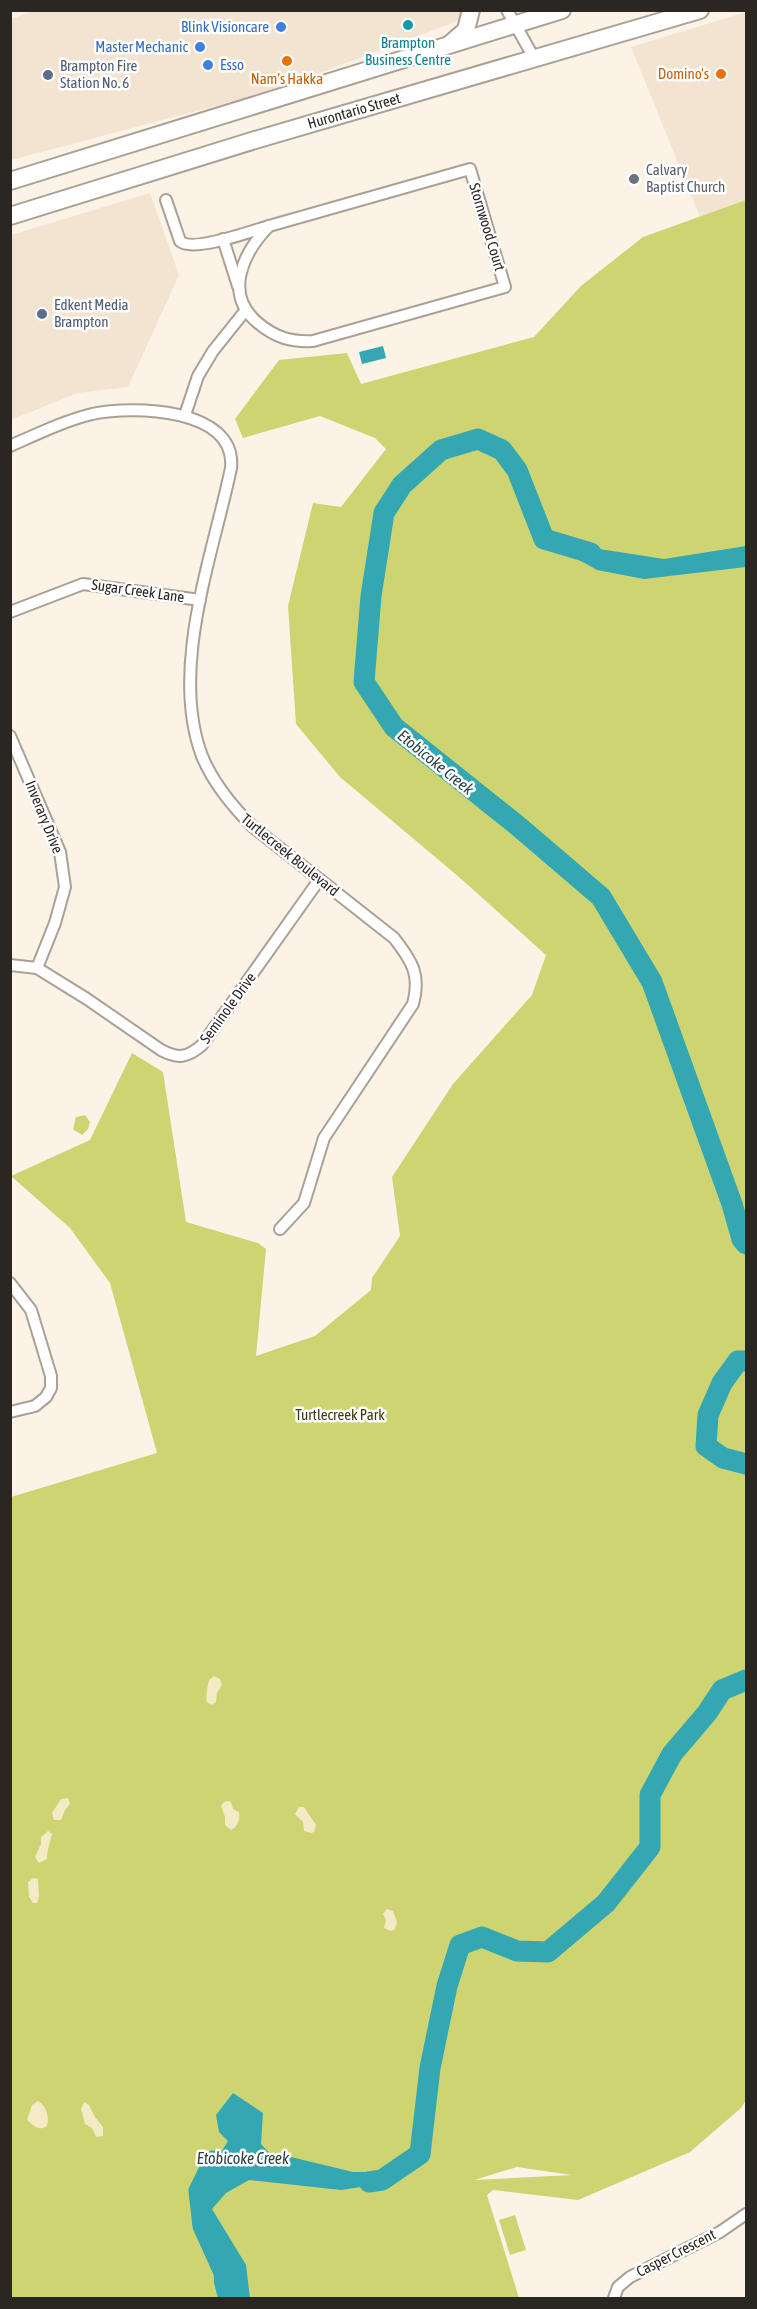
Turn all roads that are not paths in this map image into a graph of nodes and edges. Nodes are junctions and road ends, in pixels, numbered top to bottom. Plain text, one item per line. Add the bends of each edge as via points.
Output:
1 (471, 10) edge
2 (562, 10) edge
3 (700, 10) edge
4 (511, 18) edge
5 (448, 46) junction
6 (534, 58) junction
7 (10, 181) edge
8 (166, 200) dead end
9 (10, 216) edge
10 (269, 226) junction
11 (223, 239) junction
12 (241, 295) junction
13 (245, 310) junction
14 (186, 415) junction
15 (10, 446) edge
16 (200, 600) junction
17 (10, 612) edge
18 (10, 736) edge
19 (319, 880) junction
20 (10, 965) edge
21 (37, 968) junction
22 (280, 1229) dead end
23 (10, 1283) edge
24 (10, 1412) edge
25 (747, 2214) edge
26 (614, 2298) edge

1 - 5 main road via 466,30
2 - 4 main road
3 - 6 main road, Hurontario Street
4 - 5 main road
4 - 6 street
5 - 7 main road
6 - 9 main road, Hurontario Street
8 - 11 street, Stornwood Court via 183,244
10 - 11 street, Stornwood Court
10 - 12 street via 243,263
10 - 13 street, Stornwood Court via 470,169 505,286 313,341 292,342 278,337
11 - 12 street
12 - 13 street
13 - 14 street via 198,376
14 - 15 street, Turtlecreek Boulevard via 100,413
14 - 16 street, Turtlecreek Boulevard via 219,434 232,456
16 - 17 street, Sugar Creek Lane via 83,584
16 - 19 street, Turtlecreek Boulevard via 190,674 194,724 202,756 238,813
18 - 21 street, Inverary Drive via 60,852 65,887
19 - 21 street, Seminole Drive via 202,1045 183,1057 161,1050
19 - 22 street, Turtlecreek Boulevard via 394,938 414,969 417,988 413,1004 324,1138 304,1203
20 - 21 street, Seminole Drive
23 - 24 street via 31,1310 51,1388 35,1406
25 - 26 street, Casper Crescent via 720,2232 630,2277 618,2287

